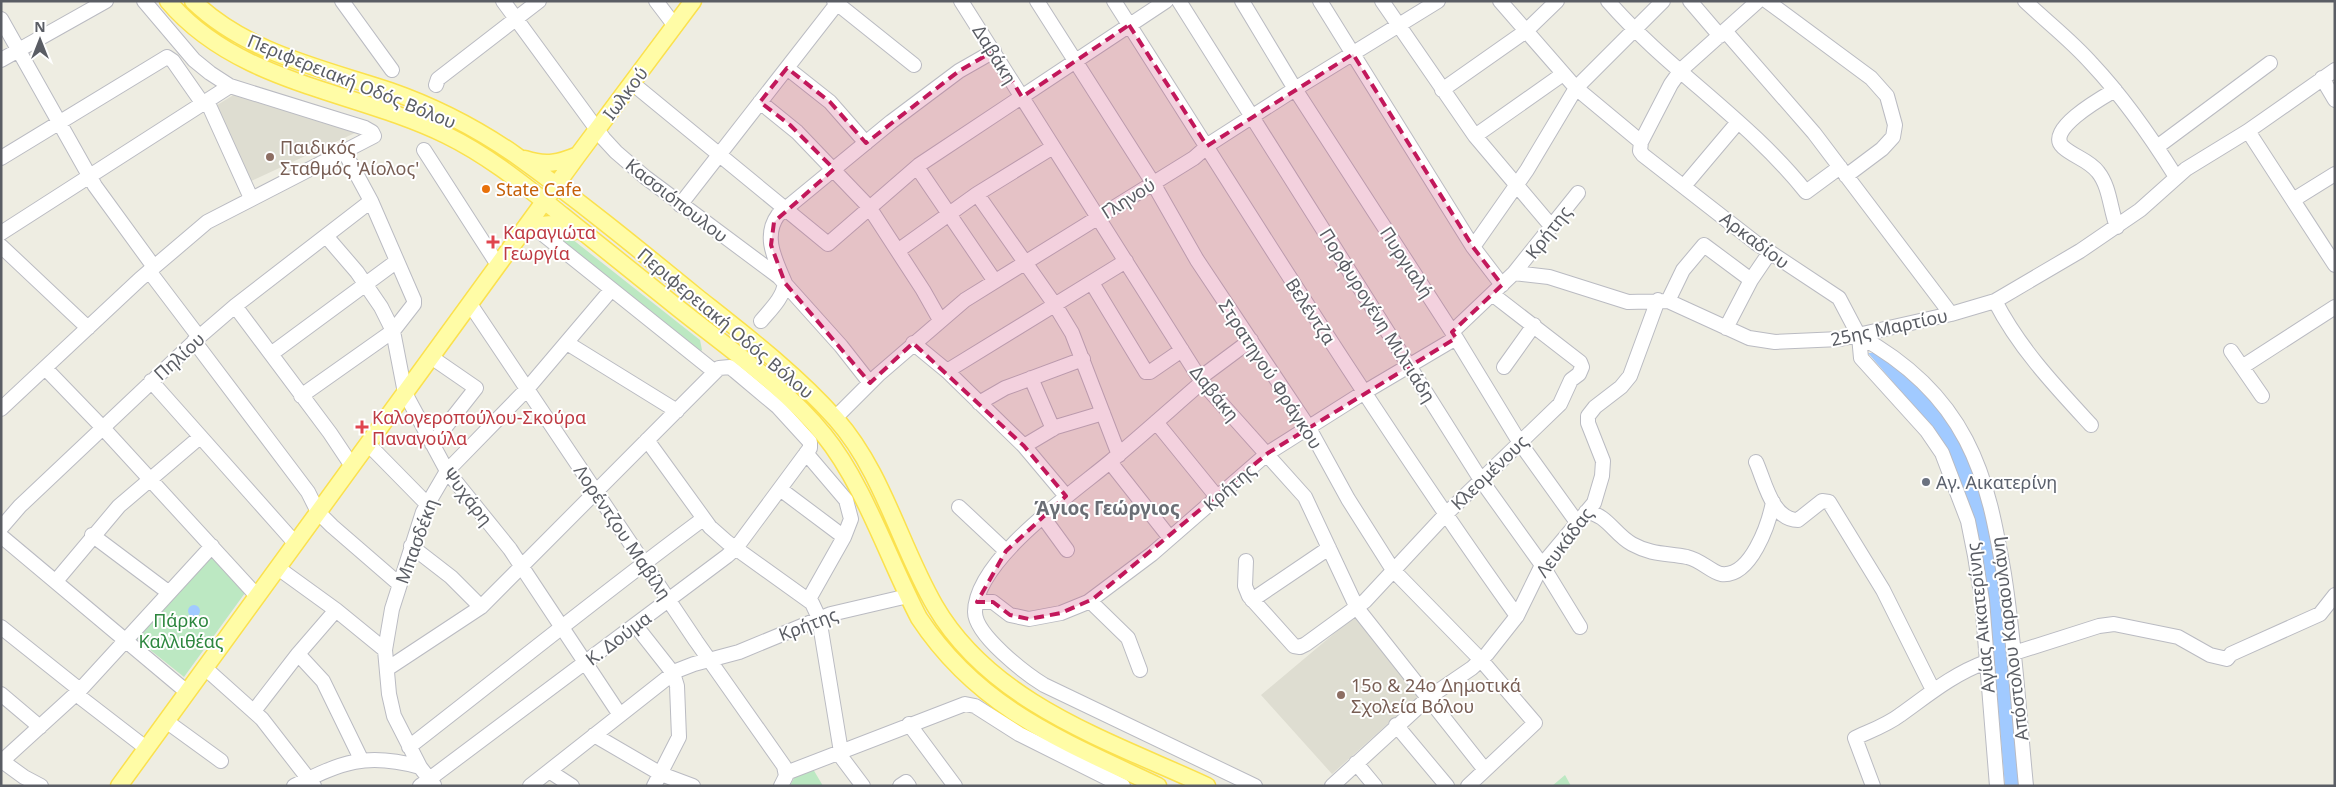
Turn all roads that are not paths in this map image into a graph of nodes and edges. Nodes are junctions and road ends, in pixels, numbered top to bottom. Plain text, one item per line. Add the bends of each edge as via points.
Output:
1 (106, 1) edge
2 (144, 1) edge
3 (168, 1) edge
4 (193, 1) edge
5 (342, 1) edge
6 (503, 1) edge
7 (539, 1) edge
8 (656, 1) edge
9 (693, 1) edge
10 (961, 1) edge
11 (1037, 1) edge
12 (1114, 1) edge
13 (1166, 1) edge
14 (1179, 1) edge
15 (1242, 1) edge
16 (1320, 1) edge
17 (1382, 1) edge
18 (1438, 1) edge
19 (1500, 1) edge
20 (1557, 1) edge
21 (1608, 1) edge
22 (1663, 1) edge
23 (1690, 1) edge
24 (1758, 1) edge
25 (1767, 1) edge
26 (2025, 1) edge
27 (836, 2) edge
28 (84, 7) edge
29 (1, 19) edge
30 (516, 19) junction
31 (1129, 25) junction
32 (675, 26) junction
33 (1398, 27) junction
34 (1634, 30) junction
35 (1526, 31) junction
36 (1723, 34) junction
37 (18, 50) junction
38 (994, 51) junction
39 (1353, 54) junction
40 (1, 60) edge
41 (1076, 61) junction
42 (2270, 63) dead end
43 (914, 66) dead end
44 (787, 68) junction
45 (392, 70) dead end
46 (1681, 70) junction
47 (2335, 70) edge
48 (1563, 74) junction
49 (2322, 78) junction
50 (632, 83) junction
51 (436, 85) dead end
52 (230, 86) junction
53 (1576, 88) junction
54 (1295, 89) junction
55 (1442, 90) junction
56 (2115, 90) junction
57 (1022, 96) junction
58 (2335, 100) edge
59 (205, 102) junction
60 (760, 102) junction
61 (1252, 118) junction
62 (60, 122) junction
63 (1738, 122) junction
64 (597, 130) junction
65 (2248, 131) junction
66 (1475, 136) junction
67 (866, 142) junction
68 (1208, 146) junction
69 (1052, 147) junction
70 (1641, 147) junction
71 (2157, 147) junction
72 (424, 150) dead end
73 (344, 151) junction
74 (578, 155) junction
75 (719, 155) junction
76 (518, 157) junction
77 (1, 158) edge
78 (918, 167) junction
79 (834, 169) junction
80 (1843, 171) junction
81 (2335, 174) edge
82 (90, 176) junction
83 (2176, 177) junction
84 (1152, 183) junction
85 (556, 185) junction
86 (1517, 185) junction
87 (1684, 186) junction
88 (1578, 193) dead end
89 (977, 194) junction
90 (251, 198) junction
91 (2293, 200) junction
92 (372, 201) junction
93 (545, 201) junction
94 (680, 204) junction
95 (869, 206) junction
96 (784, 209) junction
97 (950, 214) junction
98 (1098, 216) junction
99 (534, 227) junction
100 (1552, 227) junction
101 (2117, 227) junction
102 (1, 233) edge
103 (326, 236) junction
104 (519, 236) junction
105 (1, 246) edge
106 (1473, 247) junction
107 (604, 249) junction
108 (898, 250) junction
109 (1770, 252) junction
110 (397, 261) junction
111 (1025, 261) junction
112 (1126, 261) junction
113 (498, 265) junction
114 (2335, 265) edge
115 (151, 269) junction
116 (1514, 273) junction
117 (994, 280) junction
118 (1751, 280) junction
119 (784, 282) junction
120 (1092, 283) junction
121 (366, 284) junction
122 (1497, 289) junction
123 (611, 290) junction
124 (1663, 300) junction
125 (1995, 301) junction
126 (470, 304) junction
127 (1055, 305) junction
128 (235, 306) junction
129 (2335, 307) edge
130 (1951, 314) junction
131 (940, 320) junction
132 (761, 321) dead end
133 (1534, 325) junction
134 (88, 328) junction
135 (1726, 328) junction
136 (393, 332) junction
137 (1454, 335) junction
138 (1859, 336) junction
139 (196, 339) junction
140 (1251, 340) junction
141 (567, 343) junction
142 (913, 343) junction
143 (1182, 350) junction
144 (2231, 351) dead end
145 (271, 354) junction
146 (431, 357) junction
147 (1083, 359) junction
148 (1410, 365) junction
149 (1504, 367) dead end
150 (2242, 367) junction
151 (720, 369) junction
152 (46, 370) junction
153 (947, 372) junction
154 (1031, 378) junction
155 (1201, 380) junction
156 (151, 381) junction
157 (870, 383) junction
158 (527, 389) junction
159 (405, 393) junction
160 (1363, 393) junction
161 (301, 396) junction
162 (2262, 396) dead end
163 (979, 403) junction
164 (1, 410) edge
165 (677, 411) junction
166 (1103, 413) junction
167 (835, 418) junction
168 (1156, 422) junction
169 (2092, 424) dead end
170 (103, 428) junction
171 (1309, 428) junction
172 (1052, 429) junction
173 (200, 437) junction
174 (647, 440) junction
175 (1520, 443) junction
176 (368, 444) junction
177 (432, 444) junction
178 (1024, 446) junction
179 (809, 449) junction
180 (1268, 453) junction
181 (1114, 458) junction
182 (1756, 462) dead end
183 (352, 466) junction
184 (448, 472) junction
185 (148, 478) junction
186 (1481, 480) junction
187 (780, 489) junction
188 (596, 491) junction
189 (1066, 496) junction
190 (1217, 497) junction
191 (1773, 502) junction
192 (426, 504) junction
193 (959, 507) dead end
194 (318, 512) junction
195 (1445, 515) junction
196 (1581, 516) junction
197 (1043, 517) junction
198 (703, 520) junction
199 (1, 528) edge
200 (1, 536) edge
201 (92, 536) junction
202 (844, 537) junction
203 (1170, 538) junction
204 (296, 543) junction
205 (212, 546) junction
206 (411, 546) junction
207 (736, 548) junction
208 (1329, 548) junction
209 (1006, 550) junction
210 (1066, 550) dead end
211 (1246, 561) dead end
212 (644, 563) junction
213 (1542, 565) junction
214 (521, 566) junction
215 (278, 568) junction
216 (1393, 570) junction
217 (56, 581) junction
218 (399, 584) junction
219 (168, 592) junction
220 (2335, 595) edge
221 (257, 596) junction
222 (908, 596) junction
223 (809, 599) junction
224 (1252, 600) junction
225 (669, 601) junction
226 (1090, 601) junction
227 (977, 602) junction
228 (481, 607) junction
229 (1356, 608) junction
230 (336, 610) junction
231 (1517, 616) junction
232 (819, 618) junction
233 (636, 626) junction
234 (1580, 626) dead end
235 (1, 627) edge
236 (563, 629) junction
237 (124, 640) junction
238 (385, 650) junction
239 (2014, 653) junction
240 (298, 654) junction
241 (710, 659) junction
242 (1482, 660) junction
243 (1986, 662) junction
244 (586, 663) junction
245 (205, 668) junction
246 (387, 669) junction
247 (1140, 670) dead end
248 (673, 673) junction
249 (1932, 690) junction
250 (78, 692) junction
251 (187, 692) junction
252 (1, 694) edge
253 (1428, 698) junction
254 (254, 711) junction
255 (620, 715) junction
256 (166, 720) junction
257 (909, 724) junction
258 (1396, 725) junction
259 (40, 727) junction
260 (594, 735) junction
261 (409, 747) junction
262 (146, 748) junction
263 (841, 751) junction
264 (361, 759) junction
265 (222, 761) dead end
266 (2, 762) edge
267 (1356, 763) junction
268 (420, 767) junction
269 (1485, 770) junction
270 (549, 771) junction
271 (784, 779) edge
272 (658, 780) edge
273 (1102, 780) edge
274 (311, 782) edge
275 (428, 784) edge
276 (41, 786) edge
277 (119, 786) edge
278 (294, 786) edge
279 (530, 786) edge
280 (572, 786) edge
281 (693, 786) edge
282 (863, 786) edge
283 (900, 786) edge
284 (910, 786) edge
285 (955, 786) edge
286 (1123, 786) edge
287 (1158, 786) edge
288 (1207, 786) edge
289 (1255, 786) edge
290 (1332, 786) edge
291 (1375, 786) edge
292 (1447, 786) edge
293 (1468, 786) edge
294 (1873, 786) edge
295 (1997, 786) edge
296 (2026, 786) edge

1 - 28 street
2 - 52 street via 194,60
3 - 93 main road, Περιφερειακή Οδός Βόλου via 194,27 236,56 275,74 415,120 479,152
4 - 76 main road, Περιφερειακή Οδός Βόλου via 219,24 256,46 436,110
5 - 45 street
6 - 30 street, Κασσιόπουλου
7 - 30 street
8 - 32 street
9 - 32 main road, Ιωλκού
10 - 38 street, Δαβάκη
11 - 41 street, Στρατηγού Φράγκου
12 - 31 street, Βελέντζα
13 - 31 street
14 - 61 street, Πορφυρογένη Μιλτιάδη
15 - 54 street, Πυργιαλή
16 - 39 street
17 - 33 street
18 - 33 street, Γληνού
19 - 35 street, Αρκαδίου
20 - 35 street
21 - 34 street
22 - 34 street
23 - 36 street
24 - 36 street
25 - 80 street via 1871,78 1887,96 1895,125 1893,138 1882,149
26 - 56 street via 2091,62
27 - 43 street
27 - 44 street
28 - 37 street
29 - 37 street
30 - 51 street via 438,79
30 - 64 street, Κασσιόπουλου
31 - 41 street
31 - 68 street, Βελέντζα
32 - 50 main road, Ιωλκού
33 - 39 street, Γληνού
33 - 55 street
34 - 46 street
34 - 53 street
35 - 48 street, Αρκαδίου
35 - 55 street
36 - 46 street
36 - 80 street via 1773,85
37 - 40 street
37 - 62 street
38 - 57 street, Δαβάκη
38 - 67 street via 959,71
39 - 54 street, Γληνού
39 - 106 street
41 - 57 street
41 - 84 street, Στρατηγού Φράγκου
42 - 71 street
44 - 60 street
44 - 67 street via 830,102
46 - 63 street
46 - 70 street
47 - 49 street, 25ης Μαρτίου
48 - 53 street, Αρκαδίου
48 - 66 street
49 - 58 street
49 - 65 street, 25ης Μαρτίου
50 - 64 main road, Ιωλκού
50 - 75 street
52 - 59 street
52 - 73 street via 372,132 374,136
53 - 70 street, Αρκαδίου
53 - 86 street
54 - 61 street, Γληνού
54 - 137 street, Πυργιαλή
55 - 66 street
56 - 71 street
56 - 101 street via 2076,116 2059,139 2062,146 2088,161 2100,175
57 - 69 street, Δαβάκη
57 - 78 street
59 - 62 street via 167,57
59 - 82 street
59 - 90 street
60 - 75 street
60 - 79 street via 790,125
61 - 68 street, Γληνού
61 - 148 street, Πορφυρογένη Μιλτιάδη
62 - 77 street
62 - 82 street
63 - 80 street via 1806,192
63 - 87 street
64 - 74 main road, Ιωλκού
64 - 94 street, Κασσιόπουλου via 616,152
65 - 83 street, 25ης Μαρτίου
65 - 91 street
66 - 86 street
67 - 79 street
68 - 84 street, Γληνού
68 - 160 street, Βελέντζα
69 - 89 street
69 - 98 street, Δαβάκη
70 - 87 street, Αρκαδίου
71 - 83 street
72 - 113 street
73 - 90 street
73 - 92 street
74 - 76 main road via 554,164
74 - 85 main road, Ιωλκού
75 - 94 street
75 - 96 street
76 - 85 main road, Περιφερειακή Οδός Βόλου
78 - 95 street
78 - 97 street
79 - 95 street
79 - 96 street
80 - 130 street
81 - 91 street
82 - 102 street
82 - 115 street
83 - 101 street, 25ης Μαρτίου via 2153,200
84 - 98 street, Γληνού
84 - 140 street, Στρατηγού Φράγκου via 1197,260
85 - 93 main road, Ιωλκού
85 - 167 main road, Περιφερειακή Οδός Βόλου via 774,359
86 - 100 street
86 - 106 street
87 - 109 street, Αρκαδίου
88 - 100 street, Κρήτης
89 - 97 street
89 - 111 street
90 - 115 street via 207,222
91 - 114 street
92 - 103 street, Πηλίου
92 - 110 street
93 - 104 main road, Ιωλκού
93 - 107 main road, Περιφερειακή Οδός Βόλου
94 - 119 street, Κασσιόπουλου
95 - 96 street via 834,240 825,244
95 - 108 street
96 - 119 street via 774,222 770,240
97 - 108 street
97 - 117 street
98 - 111 street, Γληνού
98 - 112 street, Δαβάκη
99 - 104 main road
99 - 107 main road via 550,224 566,227
99 - 123 street
100 - 116 street, Κρήτης
101 - 125 street, 25ης Μαρτίου
103 - 121 street, Ψυχάρη
103 - 128 street, Πηλίου
104 - 113 main road, Ιωλκού
105 - 134 street
106 - 122 street
107 - 222 main road, Περιφερειακή Οδός Βόλου via 787,396 824,435 846,467
108 - 131 street
109 - 118 street
109 - 138 street, Αρκαδίου via 1838,298
110 - 121 street
110 - 136 street via 414,304
111 - 117 street, Γληνού
111 - 127 street
112 - 120 street
112 - 143 street, Δαβάκη
113 - 126 main road, Ιωλκού
115 - 134 street
115 - 139 street
116 - 122 street, Κρήτης
116 - 124 street, 25ης Μαρτίου via 1548,277 1628,302
117 - 131 street, Γληνού
118 - 124 street via 1704,245
118 - 135 street
119 - 132 street via 778,300
119 - 157 street, Κασσιόπουλου
120 - 127 street
120 - 143 street via 1147,372
121 - 136 street, Ψυχάρη
121 - 145 street
122 - 133 street, Κλεομένους
122 - 137 street, Κρήτης
123 - 141 street, Μπασδέκη
123 - 151 street
124 - 135 street, 25ης Μαρτίου
124 - 196 street, Λευκάδας via 1630,376 1588,416 1603,465 1595,500
125 - 130 street, 25ης Μαρτίου
125 - 169 street via 2021,345
126 - 146 main road, Ιωλκού
126 - 158 street, Λορέντζου Μαβίλη
127 - 147 street
127 - 153 street
128 - 139 street, Πηλίου
128 - 145 street
129 - 150 street
130 - 138 street, 25ης Μαρτίου
131 - 142 street, Γληνού
133 - 149 street
133 - 175 street, Κλεομένους via 1577,358 1582,367 1571,380 1560,404
134 - 152 street
135 - 138 street, 25ης Μαρτίου via 1749,338 1775,342 1827,341
136 - 159 street, Ψυχάρη
136 - 161 street
137 - 148 street, Κρήτης
137 - 175 street, Πυργιαλή
138 - 239 street, Απόστολου Καραουλάνη via 1895,357 1922,381 1940,400 1966,440 1981,473 1992,511
138 - 243 street, Αγίας Αικατερίνης via 1861,358 1927,431 1950,468 1972,537 1982,600
139 - 156 street, Πηλίου
139 - 194 street via 308,492
140 - 155 street
140 - 171 street, Στρατηγού Φράγκου
141 - 158 street, Μπασδέκη
141 - 165 street
142 - 153 street
142 - 157 street, Γληνού
143 - 155 street, Δαβάκη
144 - 150 street
145 - 161 street
146 - 159 main road, Ιωλκού
146 - 177 street via 476,388
147 - 154 street
147 - 166 street
148 - 160 street, Κρήτης
148 - 186 street, Πορφυρογένη Μιλτιάδη
150 - 162 street
151 - 165 street
151 - 179 street via 735,371 771,400
152 - 164 street
152 - 170 street
153 - 163 street
154 - 163 street via 998,391
154 - 172 street
155 - 168 street
155 - 180 street, Δαβάκη
156 - 170 street, Πηλίου
156 - 173 street
157 - 167 street, Γληνού
158 - 184 street, Μπασδέκη
158 - 188 street, Λορέντζου Μαβίλη
159 - 176 main road, Ιωλκού
159 - 177 street, Ψυχάρη
160 - 171 street, Κρήτης
160 - 195 street, Βελέντζα
161 - 183 street
163 - 178 street
165 - 174 street
166 - 172 street
166 - 181 street
167 - 288 main road, Περιφερειακή Οδός Βόλου via 867,465 934,605 952,632 977,659 1022,697
168 - 181 street
168 - 190 street
170 - 185 street
170 - 199 street, Πηλίου
171 - 180 street, Κρήτης
171 - 216 street, Στρατηγού Φράγκου via 1348,499
172 - 178 street
173 - 185 street
173 - 204 street
174 - 188 street
174 - 198 street
175 - 186 street, Κλεομένους
175 - 196 street, Πυργιαλή
176 - 183 main road, Ιωλκού
176 - 192 street
177 - 184 street, Ψυχάρη
178 - 189 street
179 - 187 street, Κ. Δούμα
179 - 202 street via 846,500 851,519
180 - 190 street, Κρήτης
180 - 208 street, Δαβάκη via 1305,497
181 - 189 street
181 - 203 street
182 - 191 street
183 - 194 main road, Ιωλκού
184 - 192 street, Μπασδέκη
184 - 214 street, Ψυχάρη via 490,522
185 - 201 street
185 - 205 street
186 - 195 street, Κλεομένους
186 - 213 street, Πορφυρογένη Μιλτιάδη
187 - 202 street
187 - 207 street, Κ. Δούμα
188 - 212 street, Λορέντζου Μαβίλη
188 - 214 street
189 - 197 street
190 - 203 street, Κρήτης
191 - 196 street via 1755,553 1726,574 1718,573 1695,559 1644,550 1625,539 1601,516
191 - 249 street via 1778,512 1792,520 1804,517 1822,501 1829,502 1883,590
192 - 206 street, Μπασδέκη
193 - 209 street
194 - 204 main road, Ιωλκού
194 - 218 street
195 - 216 street, Κλεομένους
195 - 231 street, Βελέντζα
196 - 213 street, Λευκάδας
197 - 209 street
197 - 210 street
198 - 207 street
198 - 212 street
200 - 217 street
201 - 217 street
201 - 219 street
202 - 223 street
203 - 226 street, Κρήτης
204 - 215 main road, Ιωλκού
205 - 219 street
205 - 221 street
206 - 218 street, Μπασδέκη
206 - 228 street via 451,577
207 - 223 street
207 - 225 street, Κ. Δούμα
208 - 224 street
208 - 229 street, Δαβάκη
209 - 227 street via 988,576
211 - 224 street via 1245,586
212 - 225 street, Λορέντζου Μαβίλη
212 - 236 street
213 - 231 street, Λευκάδας
213 - 234 street, Πορφυρογένη Μιλτιάδη
214 - 228 street
214 - 236 street, Ψυχάρη
215 - 221 main road, Ιωλκού
215 - 230 street
216 - 229 street, Κλεομένους
216 - 242 street, Στρατηγού Φράγκου
217 - 237 street
218 - 238 street, Μπασδέκη via 387,628
219 - 237 street
220 - 239 street via 2320,614 2231,654 2227,659 2210,655 2178,637 2114,624
221 - 245 main road, Ιωλκού
222 - 232 street, Κρήτης
222 - 287 main road, Περιφερειακή Οδός Βόλου via 919,618 947,656 994,700 1055,736
223 - 232 street
224 - 229 street, Κλεομένους via 1292,644 1300,647
225 - 233 street, Κ. Δούμα
225 - 241 street, Λορέντζου Μαβίλη
226 - 227 street, Κρήτης via 1062,613 1029,620 1010,615 993,602
226 - 247 street via 1128,638
227 - 289 street via 975,616 982,628 1023,672
228 - 246 street
229 - 253 street, Δαβάκη
230 - 238 street
230 - 240 street
231 - 242 street, Λευκάδας
232 - 241 street, Κρήτης via 739,652
232 - 263 street
233 - 244 street, Κ. Δούμα
233 - 248 street
235 - 250 street
236 - 244 street, Ψυχάρη
236 - 261 street
237 - 250 street
237 - 251 street
238 - 246 street, Μπασδέκη
239 - 296 street, Απόστολου Καραουλάνη
240 - 254 street
240 - 264 street via 323,681
241 - 248 street, Κρήτης
241 - 271 street, Λορέντζου Μαβίλη via 784,766
242 - 253 street, Λευκάδας
242 - 269 street, Στρατηγού Φράγκου via 1535,723
243 - 249 street
243 - 295 street, Αγίας Αικατερίνης
244 - 255 street, Ψυχάρη
244 - 275 street, Κ. Δούμα
245 - 251 main road, Ιωλκού
245 - 254 street
246 - 261 street, Μπασδέκη via 392,710
248 - 255 street, Κρήτης
248 - 272 street via 680,732
249 - 294 street via 1899,716 1855,738
250 - 259 street
250 - 262 street
251 - 256 main road, Ιωλκού
252 - 259 street
253 - 258 street, Λευκάδας
253 - 269 street, Δαβάκη
254 - 274 street
255 - 260 street, Κρήτης
256 - 262 main road, Ιωλκού
256 - 265 street
257 - 263 street
257 - 273 street via 964,704 975,706
257 - 285 street
258 - 267 street, Λευκάδας
258 - 292 street
259 - 266 street
260 - 270 street, Κρήτης
260 - 272 street
261 - 268 street, Μπασδέκη
262 - 277 main road, Ιωλκού
263 - 271 street
263 - 282 street via 843,761
264 - 268 street
264 - 274 street
266 - 276 street
267 - 290 street, Λευκάδας
267 - 291 street
268 - 275 street, Μπασδέκη
269 - 293 street
270 - 279 street, Κρήτης
270 - 280 street
272 - 281 street
273 - 286 street
274 - 278 street
283 - 284 street via 906,782

